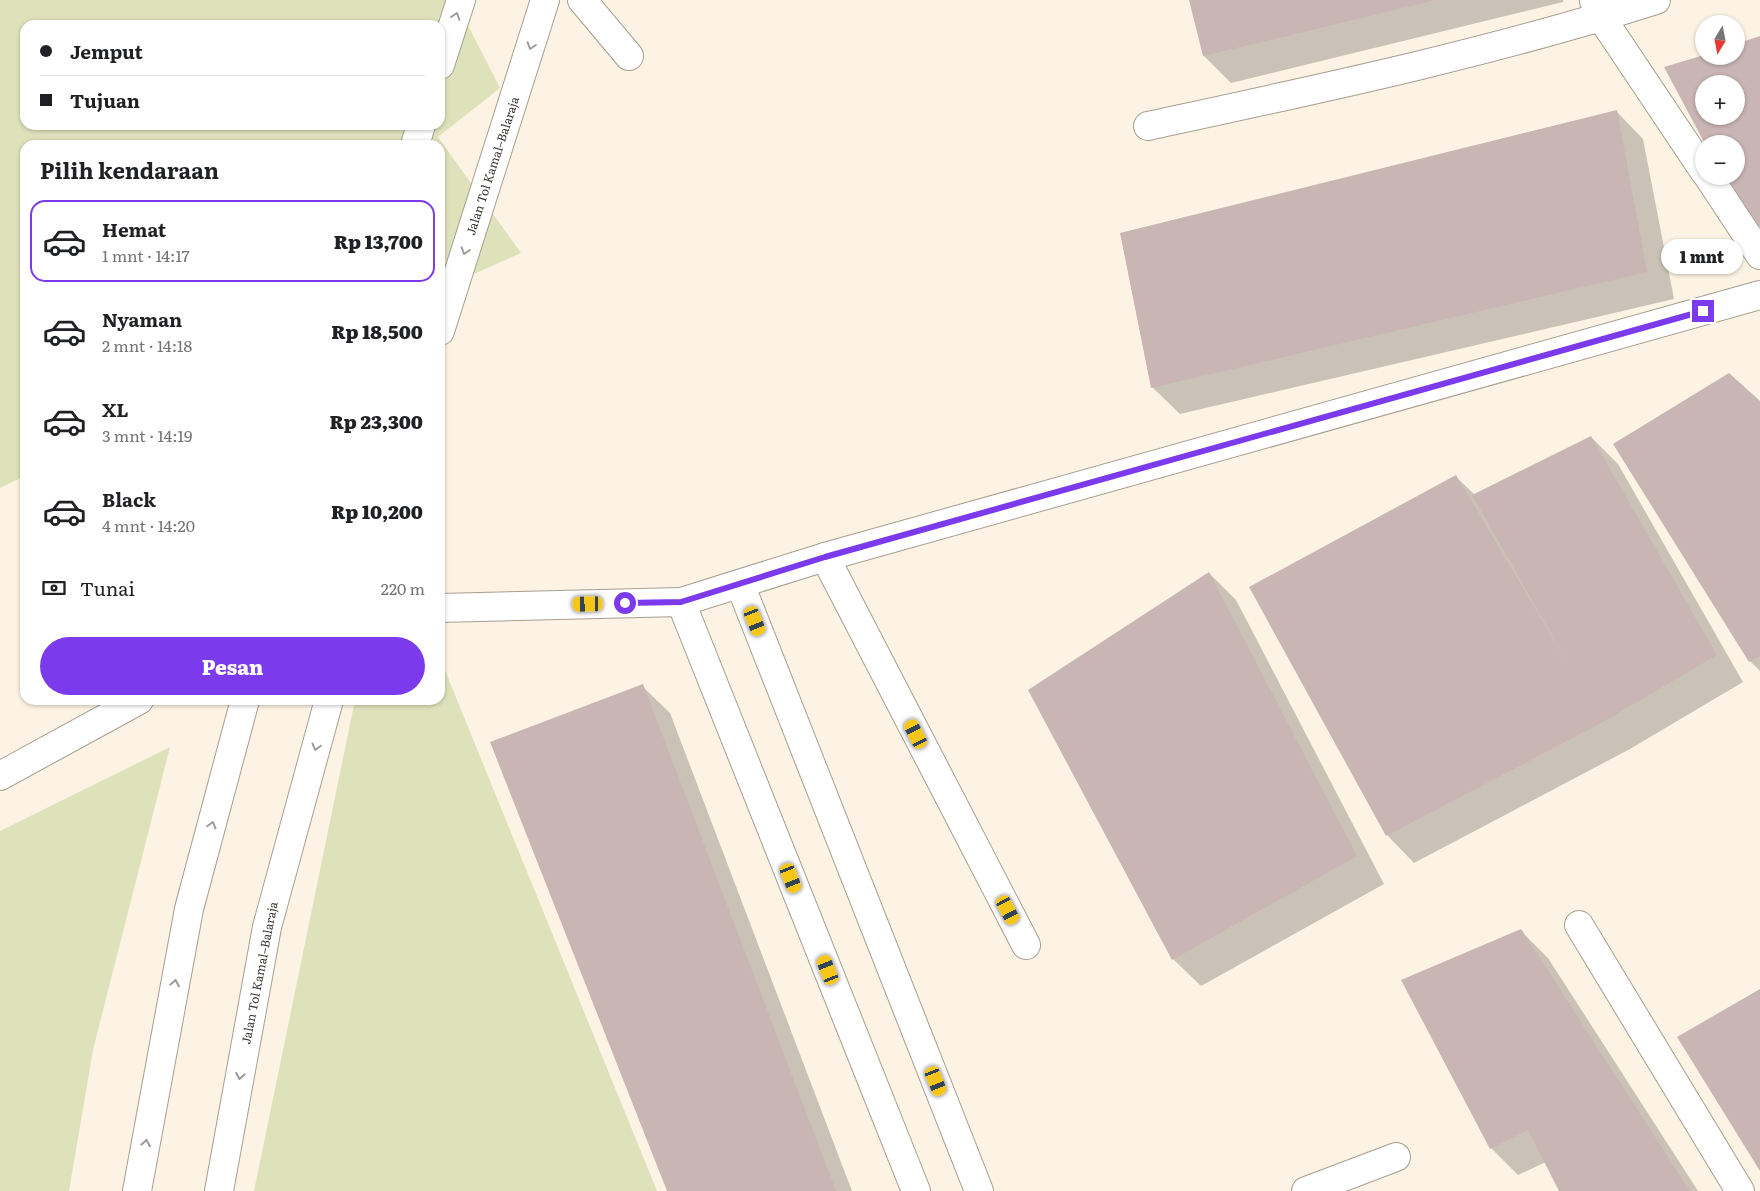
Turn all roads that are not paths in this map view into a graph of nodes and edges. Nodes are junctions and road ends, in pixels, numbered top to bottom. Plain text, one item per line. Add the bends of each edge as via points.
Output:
1 (461, 0) edge
2 (546, 0) edge
3 (582, 0) edge
4 (1656, 0) edge
5 (1597, 9) edge
6 (445, 50) edge
7 (629, 56) dead end
8 (1148, 126) dead end
9 (1695, 156) edge
10 (1714, 185) edge
11 (1760, 255) edge
12 (1760, 295) edge
13 (445, 316) edge
14 (825, 557) junction
15 (740, 584) junction
16 (681, 602) junction
17 (445, 608) edge
18 (130, 705) edge
19 (244, 705) edge
20 (328, 705) edge
21 (0, 776) edge
22 (1579, 925) dead end
23 (1026, 945) dead end
24 (1396, 1157) dead end
25 (137, 1191) edge
26 (219, 1191) edge
27 (916, 1191) edge
28 (979, 1191) edge
29 (1306, 1191) edge
30 (1740, 1191) edge

6 -> 1 main road
2 -> 13 main road, Jalan Tol Kamal–Balaraja
3 - 7 main road
4 - 5 main road
5 - 8 main road via 1367,78
5 - 9 main road
10 - 11 main road
12 - 14 main road
14 - 15 main road
14 - 23 main road
15 - 16 main road
15 - 28 main road
16 - 17 main road
16 - 27 main road
18 - 21 main road
25 -> 19 main road via 189,909
20 -> 26 main road, Jalan Tol Kamal–Balaraja via 267,927
22 - 30 main road
24 - 29 main road

